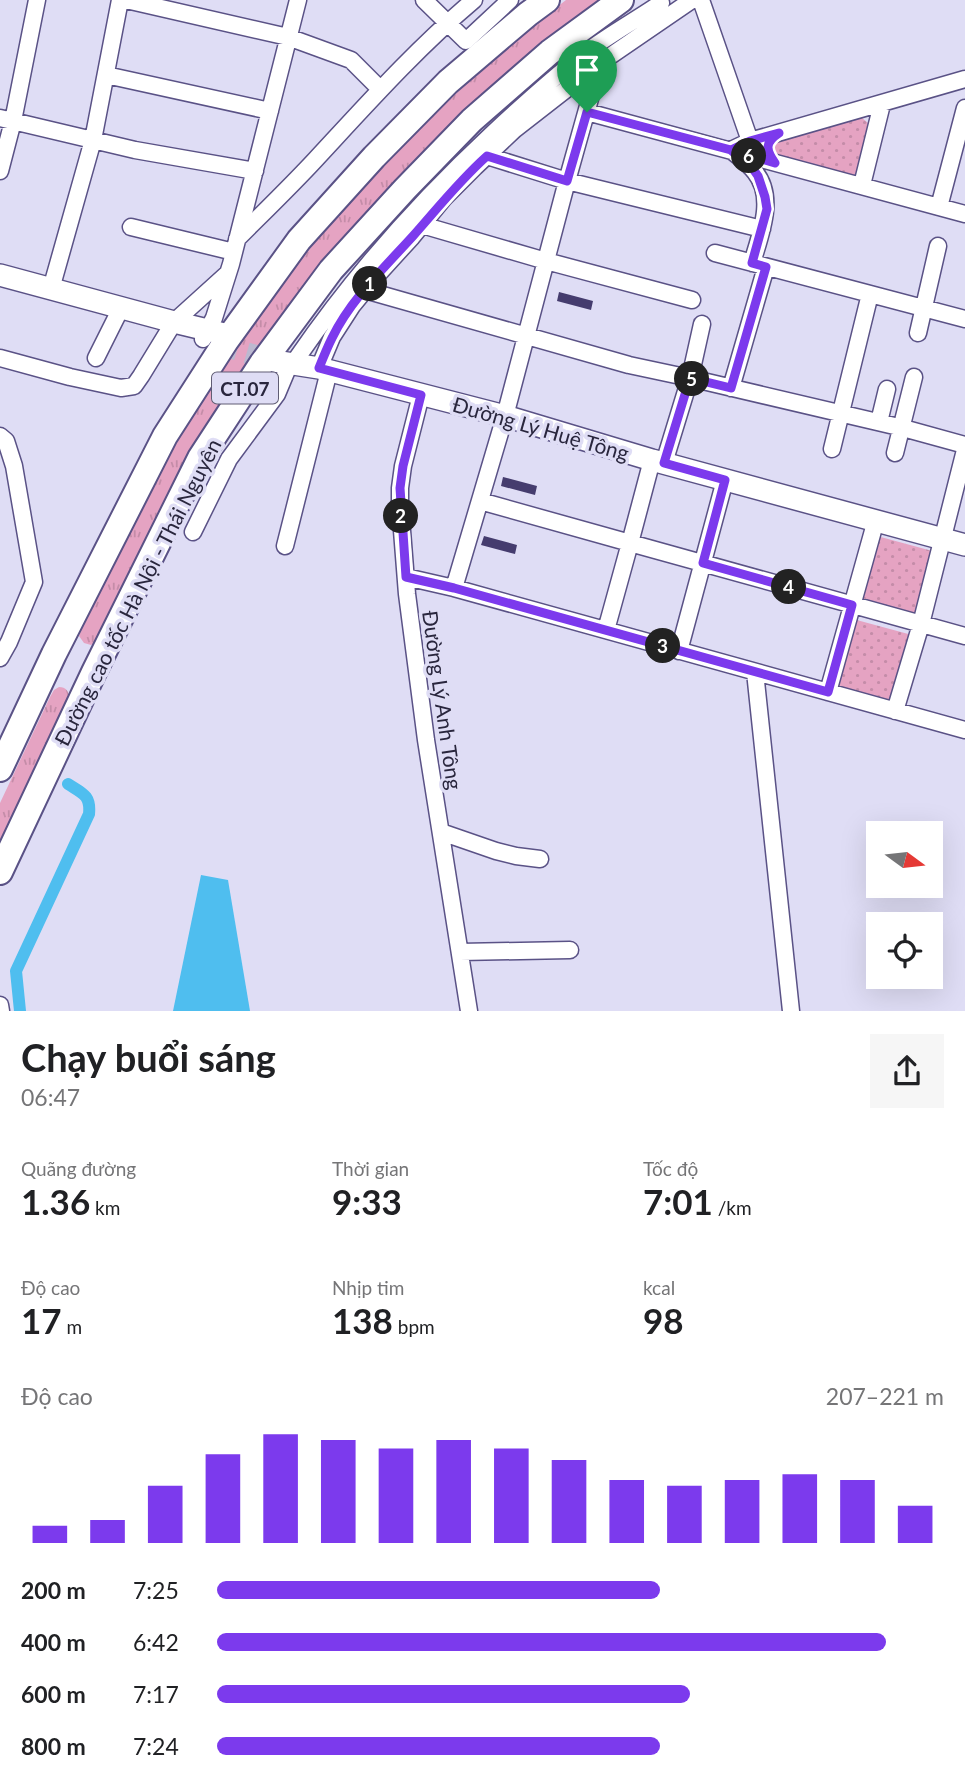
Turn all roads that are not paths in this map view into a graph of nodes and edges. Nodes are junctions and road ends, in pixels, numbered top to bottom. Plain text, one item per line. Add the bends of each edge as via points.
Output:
1 (37, 0) edge
2 (120, 0) edge
3 (126, 0) edge
4 (298, 0) edge
5 (424, 0) edge
6 (474, 0) edge
7 (510, 0) edge
8 (547, 0) edge
9 (621, 0) edge
10 (692, 0) edge
11 (701, 0) edge
12 (663, 6) edge
13 (447, 23) junction
14 (288, 37) junction
15 (600, 63) junction
16 (106, 75) junction
17 (965, 79) edge
18 (380, 89) junction
19 (881, 104) junction
20 (965, 108) edge
21 (270, 111) junction
22 (587, 112) junction
23 (6, 119) edge
24 (779, 133) junction
25 (93, 140) junction
26 (750, 141) junction
27 (731, 150) junction
28 (487, 156) junction
29 (775, 163) junction
30 (0, 171) edge
31 (255, 171) junction
32 (567, 181) junction
33 (862, 185) junction
34 (939, 207) junction
35 (965, 214) edge
36 (422, 225) junction
37 (131, 227) dead end
38 (762, 229) junction
39 (235, 246) junction
40 (938, 246) dead end
41 (715, 253) dead end
42 (546, 261) junction
43 (759, 265) junction
44 (227, 274) junction
45 (0, 275) edge
46 (51, 289) junction
47 (365, 289) junction
48 (870, 294) junction
49 (692, 300) dead end
50 (121, 308) junction
51 (923, 308) junction
52 (965, 319) edge
53 (174, 322) junction
54 (702, 324) dead end
55 (918, 332) dead end
56 (213, 336) joint
57 (525, 336) junction
58 (0, 358) edge
59 (96, 358) dead end
60 (285, 358) junction
61 (324, 370) junction
62 (914, 377) dead end
63 (690, 378) junction
64 (731, 388) junction
65 (887, 390) dead end
66 (421, 395) junction
67 (841, 414) junction
68 (505, 416) junction
69 (879, 422) junction
70 (903, 428) junction
71 (0, 436) edge
72 (965, 448) edge
73 (832, 449) dead end
74 (895, 453) dead end
75 (658, 461) junction
76 (725, 480) junction
77 (480, 501) junction
78 (876, 520) junction
79 (193, 531) dead end
80 (942, 538) junction
81 (630, 543) junction
82 (965, 545) edge
83 (285, 546) dead end
84 (703, 563) junction
85 (406, 577) junction
86 (454, 588) junction
87 (852, 605) junction
88 (920, 624) junction
89 (606, 630) junction
90 (965, 636) edge
91 (679, 651) junction
92 (0, 658) edge
93 (755, 672) junction
94 (828, 692) junction
95 (895, 711) junction
96 (965, 730) edge
97 (0, 769) edge
98 (441, 832) junction
99 (540, 859) dead end
100 (0, 872) edge
101 (570, 950) dead end
102 (460, 952) junction
103 (0, 1005) edge
104 (1, 1011) edge
105 (469, 1011) edge
106 (791, 1011) edge

1 - 23 street
2 - 16 street
3 - 14 street
4 - 14 street
5 - 13 street
6 - 13 street
7 - 13 street via 466,41
8 - 97 highway, Đường cao tốc Hà Nội - Thái Nguyên / CT.07 via 448,82 374,157 299,240 226,341 165,436
9 - 100 highway, Đường cao tốc Hà Nội - Thái Nguyên / CT.07 via 550,52 472,120 331,270 262,363 201,458
10 - 12 street
11 - 26 street
12 - 15 street
12 - 60 street via 586,53 522,106 442,182
13 - 18 street
14 - 18 street via 351,60
14 - 21 street
15 - 22 street
15 - 28 street
16 - 21 street
16 - 25 street
17 - 19 street
18 - 39 street
19 - 24 street
19 - 33 street
20 - 34 street
21 - 31 street
22 - 27 street
22 - 32 street
23 - 25 street
23 - 30 street
24 - 26 street
24 - 29 street via 768,146
25 - 31 street
25 - 46 street
26 - 27 street
27 - 29 street
27 - 38 street via 758,176 767,209
28 - 32 street
28 - 36 street
29 - 33 street
31 - 39 street
32 - 38 street
32 - 42 street
33 - 34 street
34 - 35 street
36 - 42 street
36 - 47 street
37 - 39 street
38 - 43 street
39 - 44 street
40 - 51 street
41 - 43 street
42 - 49 street
42 - 57 street
43 - 48 street
43 - 64 street
44 - 53 street
44 - 56 street
45 - 46 main road
46 - 50 main road
47 - 57 street
47 - 61 street via 332,337
48 - 51 street
48 - 67 street
50 - 53 main road
50 - 59 street
51 - 52 street
51 - 55 street
53 - 56 main road
53 - 58 street via 134,386 121,388
54 - 63 street
57 - 63 street
57 - 68 street
60 - 61 main road, Đường Lý Huệ Tông
60 - 79 street via 278,394 229,459
61 - 66 main road, Đường Lý Huệ Tông
61 - 83 street
62 - 70 street
63 - 64 street
63 - 75 street
64 - 67 street
65 - 69 street
66 - 68 main road, Đường Lý Huệ Tông
66 - 85 street, Đường Lý Anh Tông via 400,488
67 - 69 street
67 - 73 street
68 - 75 main road, Đường Lý Huệ Tông
68 - 77 street
69 - 70 street
70 - 72 street
70 - 74 street
71 - 92 street via 14,467 34,582
72 - 80 street
75 - 76 main road, Đường Lý Huệ Tông
75 - 81 street
76 - 78 main road, Đường Lý Huệ Tông
76 - 84 street
77 - 81 street
77 - 86 street
78 - 80 main road, Đường Lý Huệ Tông
78 - 87 street
80 - 82 main road, Đường Lý Huệ Tông
80 - 88 street
81 - 84 street
81 - 89 street
84 - 87 street
84 - 91 street
85 - 86 street
85 - 98 street, Đường Lý Anh Tông
86 - 89 street
87 - 88 street
87 - 94 street
88 - 90 street
88 - 95 street
89 - 91 street
91 - 93 street
93 - 94 street
93 - 106 street
94 - 95 street
95 - 96 street
98 - 99 street via 496,851
98 - 102 street, Đường Lý Anh Tông
101 - 102 street
102 - 105 street, Đường Lý Anh Tông
103 - 104 street

